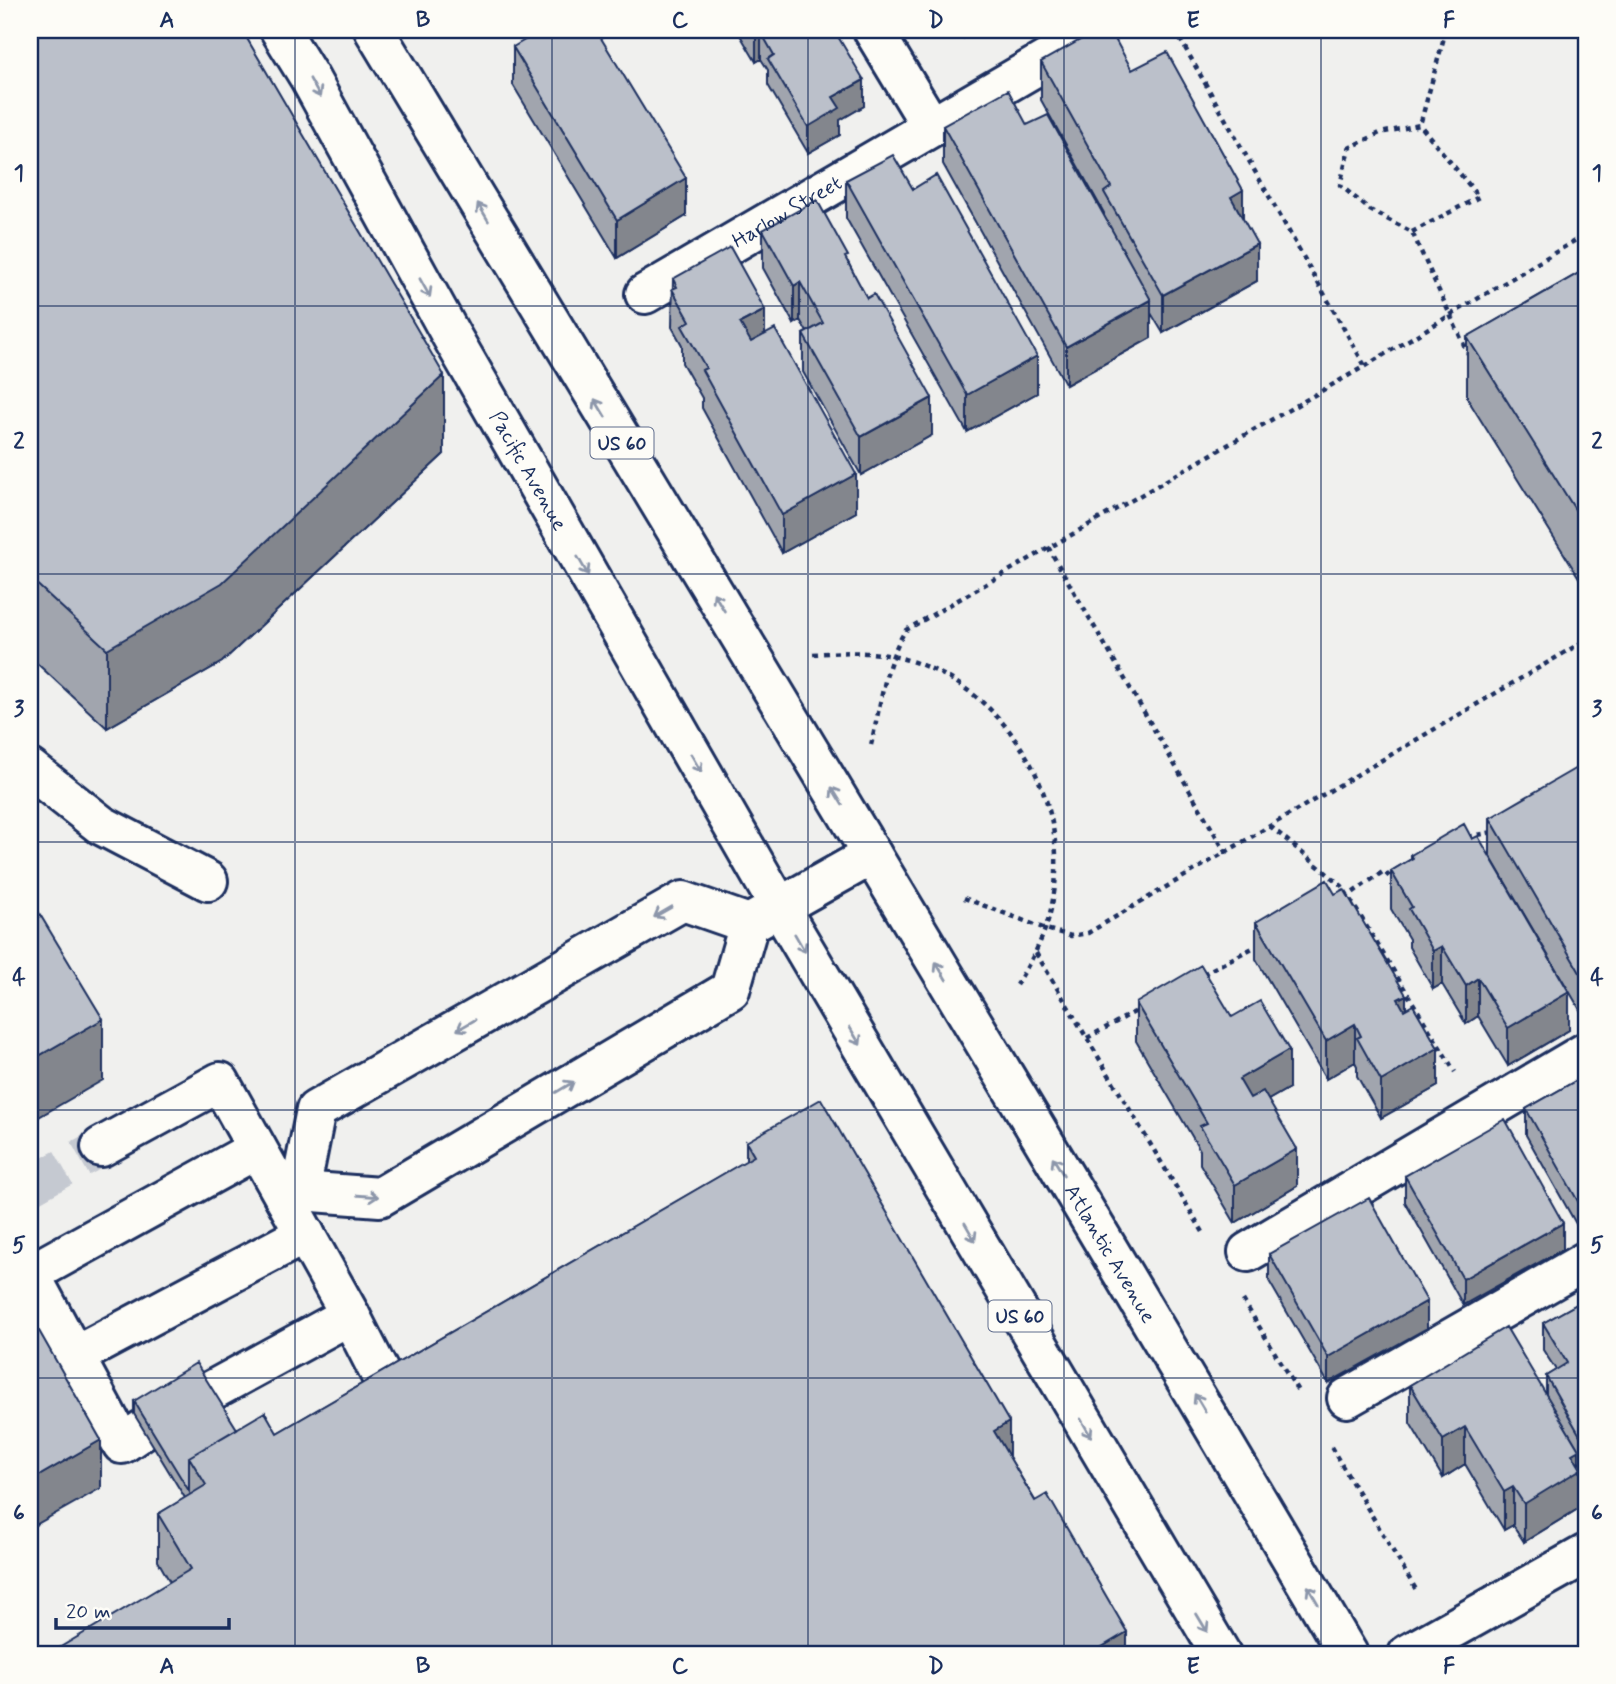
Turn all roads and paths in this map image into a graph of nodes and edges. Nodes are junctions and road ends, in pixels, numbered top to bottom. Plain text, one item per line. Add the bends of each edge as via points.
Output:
1 (280, 30) edge
2 (873, 30) edge
3 (1097, 30) edge
4 (1175, 30) edge
5 (1446, 30) edge
6 (385, 34) edge
7 (1420, 125) junction
8 (931, 126) junction
9 (1412, 232) junction
10 (1586, 234) edge
11 (645, 294) dead end
12 (1450, 316) junction
13 (1470, 358) dead end
14 (1365, 366) junction
15 (1048, 547) junction
16 (1586, 640) edge
17 (813, 654) dead end
18 (892, 656) junction
19 (871, 745) dead end
20 (30, 769) edge
21 (1270, 826) junction
22 (1502, 831) edge
23 (1459, 843) edge
24 (1226, 853) junction
25 (872, 855) junction
26 (1405, 877) edge
27 (208, 881) dead end
28 (1349, 896) junction
29 (964, 898) dead end
30 (1337, 902) edge
31 (764, 916) junction
32 (1046, 929) junction
33 (1265, 941) edge
34 (1194, 979) edge
35 (1016, 985) dead end
36 (1146, 1005) edge
37 (1087, 1038) dead end
38 (1586, 1052) edge
39 (1481, 1114) junction
40 (102, 1147) tunnel mouth
41 (257, 1149) junction
42 (293, 1195) junction
43 (305, 1234) junction
44 (1248, 1252) dead end
45 (1586, 1261) edge
46 (30, 1274) edge
47 (350, 1315) junction
48 (75, 1356) junction
49 (207, 1393) edge
50 (1347, 1398) dead end
51 (398, 1409) edge
52 (144, 1429) edge
53 (1586, 1554) edge
54 (1221, 1654) edge
55 (1348, 1654) edge
56 (1408, 1654) edge

1 -> 31 main road, Pacific Avenue / US 60 via 452,337
2 - 8 main road
3 - 8 main road, Harlow Street
4 - 14 path
5 - 7 path
25 -> 6 main road, US 60
7 - 9 path via 1479,197
7 - 9 path via 1380,133 1349,148 1339,185 1370,210
8 - 11 main road, Harlow Street
9 - 12 path
10 - 12 path
12 - 13 path
12 - 14 path
14 - 15 path
15 - 18 path via 906,629
15 - 24 path
16 - 21 path
17 - 18 path via 855,651
18 - 19 path
18 - 32 path via 919,664 975,695 1002,720 1024,750 1052,819 1057,858
20 - 27 main road via 101,825
21 - 24 path
21 - 28 path
22 - 23 path via 1470,836
24 - 32 path via 1088,933 1072,936
25 - 31 main road
55 -> 25 main road, Atlantic Avenue / US 60
26 - 28 path via 1394,884 1384,871
28 - 30 path
28 - 39 path
29 - 32 path
42 -> 31 main road via 380,1197 730,990
31 -> 42 main road via 683,901 316,1110
31 -> 54 main road, US 60
32 - 35 path
33 - 34 path
36 - 37 path
38 - 39 main road
39 - 44 main road
40 - 41 main road via 220,1082
41 - 42 main road
41 - 46 main road
42 - 43 main road
43 - 47 main road
43 - 48 main road
45 - 50 main road
46 - 48 main road
47 - 49 main road
47 - 51 main road
48 - 52 main road via 122,1444
53 - 56 main road

